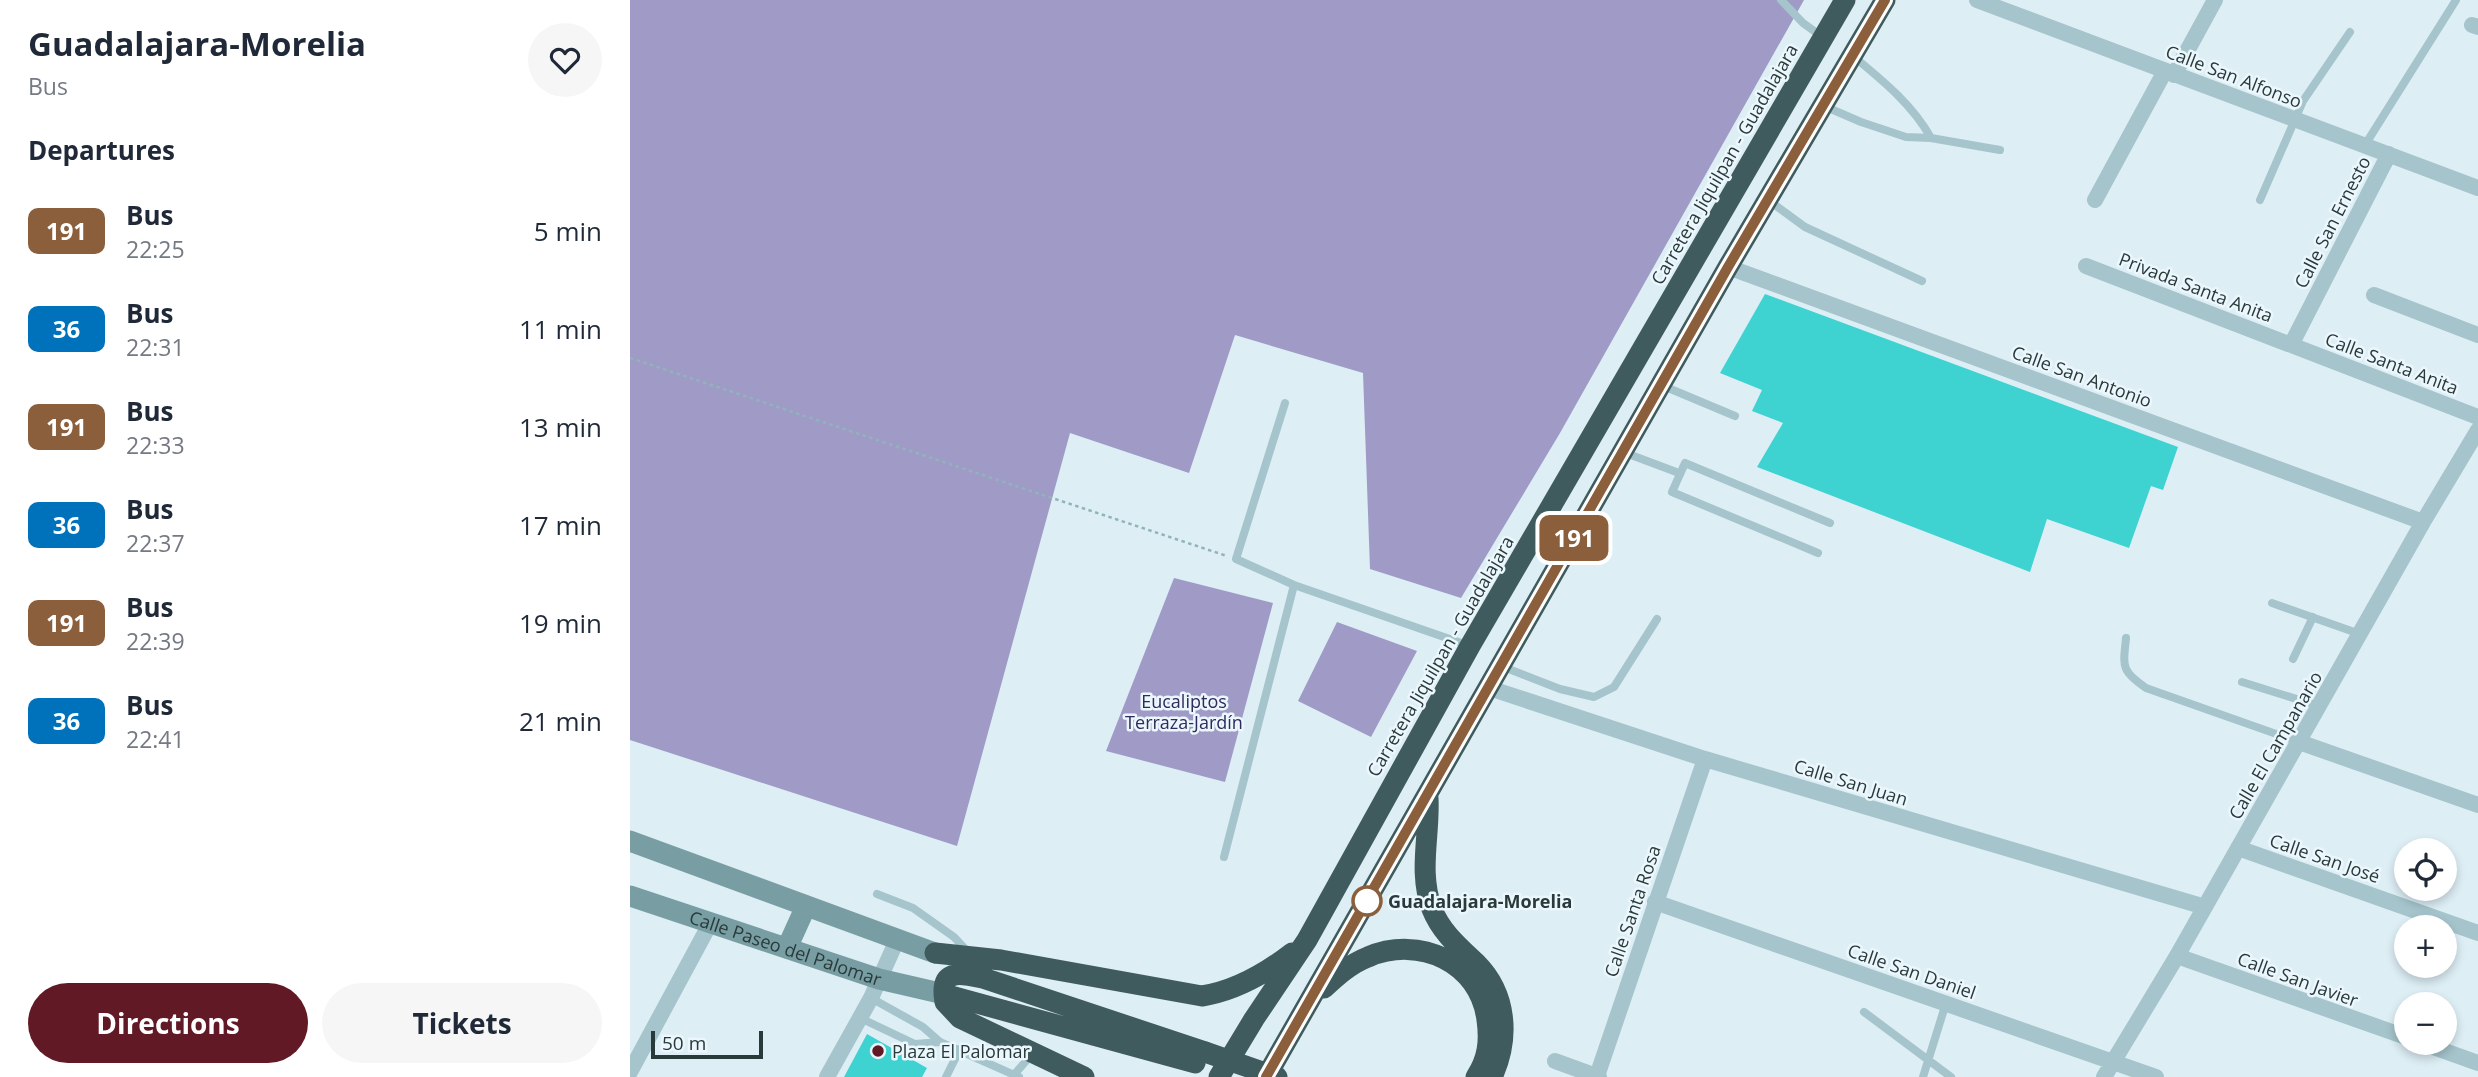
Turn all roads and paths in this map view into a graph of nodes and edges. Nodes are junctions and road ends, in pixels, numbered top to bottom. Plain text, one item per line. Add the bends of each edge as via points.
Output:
1 (1781, 0) edge
2 (1845, 0) edge
3 (1885, 0) edge
4 (1977, 0) edge
5 (2215, 0) edge
6 (2456, 0) edge
7 (2350, 32) dead end
8 (1824, 37) junction
9 (1853, 56) junction
10 (2170, 73) junction
11 (1824, 106) junction
12 (2294, 120) junction
13 (1931, 138) junction
14 (2365, 145) junction
15 (2000, 150) dead end
16 (2389, 154) junction
17 (2478, 188) edge
18 (1768, 200) junction
19 (2095, 200) dead end
20 (2260, 200) dead end
21 (2086, 266) dead end
22 (1728, 267) junction
23 (1922, 281) dead end
24 (2374, 295) dead end
25 (2478, 335) edge
26 (2291, 345) junction
27 (630, 358) edge
28 (1661, 385) junction
29 (1285, 403) dead end
30 (1735, 416) dead end
31 (2478, 417) edge
32 (2478, 430) edge
33 (1623, 452) junction
34 (2470, 458) edge
35 (1679, 474) junction
36 (2423, 522) junction
37 (1830, 523) dead end
38 (1818, 553) dead end
39 (1236, 559) junction
40 (1294, 585) junction
41 (2272, 603) dead end
42 (2313, 617) junction
43 (1657, 619) dead end
44 (2360, 634) junction
45 (2126, 638) dead end
46 (1470, 646) junction
47 (2293, 659) dead end
48 (1501, 666) junction
49 (2242, 682) dead end
50 (1489, 688) junction
51 (2319, 706) junction
52 (2299, 742) junction
53 (1705, 759) junction
54 (1427, 794) junction
55 (2478, 805) edge
56 (630, 841) edge
57 (2238, 848) junction
58 (1224, 857) dead end
59 (877, 894) dead end
60 (630, 896) edge
61 (1655, 902) junction
62 (806, 906) junction
63 (2205, 907) junction
64 (711, 922) junction
65 (2478, 933) edge
66 (897, 940) junction
67 (1307, 940) junction
68 (787, 948) junction
69 (935, 953) junction
70 (971, 955) junction
71 (2177, 956) junction
72 (875, 989) junction
73 (1012, 990) junction
74 (944, 994) junction
75 (1309, 1002) junction
76 (1945, 1003) junction
77 (1864, 1012) dead end
78 (860, 1018) junction
79 (2394, 1033) edge
80 (940, 1042) junction
81 (960, 1049) junction
82 (1034, 1052) junction
83 (2456, 1055) edge
84 (1203, 1058) junction
85 (1555, 1061) dead end
86 (1928, 1061) junction
87 (2113, 1062) junction
88 (2478, 1063) edge
89 (630, 1072) edge
90 (1015, 1076) edge
91 (827, 1077) edge
92 (946, 1077) edge
93 (1084, 1077) edge
94 (1219, 1077) edge
95 (1235, 1077) edge
96 (1266, 1077) edge
97 (1277, 1077) edge
98 (1476, 1077) edge
99 (1492, 1077) edge
100 (1598, 1077) edge
101 (1923, 1077) edge
102 (1951, 1077) edge
103 (2104, 1077) edge
104 (2156, 1077) edge

1 - 8 lane via 1802,23
2 - 8 highway, Carretera Jiquilpan - Guadalajara
3 - 9 highway
4 - 10 street, Calle San Alfonso
5 - 10 street
6 - 14 lane
7 - 12 lane
8 - 46 highway, Carretera Jiquilpan - Guadalajara
9 - 11 highway
9 - 13 lane via 1899,97
10 - 12 street, Calle San Alfonso
10 - 19 street
11 - 13 lane via 1906,137
11 - 18 highway
12 - 14 street, Calle San Alfonso
12 - 20 lane
13 - 15 lane
14 - 16 street, Calle San Alfonso
16 - 17 street, Calle San Alfonso
16 - 26 street, Calle San Ernesto
18 - 22 highway
18 - 23 lane via 1805,227
21 - 26 street, Privada Santa Anita
22 - 28 highway
22 - 36 street, Calle San Antonio
24 - 25 street
26 - 31 street, Calle Santa Anita
27 - 39 path
28 - 30 lane
28 - 33 highway
29 - 39 lane
32 - 34 street, Calle El Campanario
33 - 35 lane
33 - 48 highway
34 - 36 street, Calle El Campanario
35 - 37 lane via 1685,463
35 - 38 lane via 1672,492
36 - 44 street, Calle El Campanario
39 - 40 lane
40 - 46 lane
40 - 58 lane
41 - 42 lane
42 - 44 lane
42 - 47 lane
43 - 48 lane via 1614,687 1594,697
44 - 51 street, Calle El Campanario
45 - 52 lane via 2123,663 2127,675 2146,688
46 - 67 highway, Carretera Jiquilpan - Guadalajara
48 - 50 highway
49 - 51 lane
50 - 53 street, Calle San Juan
50 - 54 highway
51 - 52 street, Calle El Campanario
52 - 55 street
52 - 57 street, Calle El Campanario
53 - 61 street, Calle Santa Rosa
53 - 63 street, Calle San Juan
54 - 75 highway
54 - 99 highway via 1424,856 1432,909 1451,939 1489,980 1500,1002 1501,1053
56 - 62 street
57 - 63 street, Calle El Campanario
57 - 65 street, Calle San José
59 - 70 lane via 914,908
60 - 64 street, Calle Paseo del Palomar
61 - 76 street, Calle San Daniel
61 - 100 street, Calle Santa Rosa
62 - 66 street
62 - 68 street
63 - 71 street, Calle El Campanario
64 - 68 street, Calle Paseo del Palomar
64 - 89 street
66 - 69 street
66 - 72 street
67 - 70 highway via 1267,971 1230,989 1202,996
67 - 94 highway, Carretera Jiquilpan - Guadalajara
68 - 72 street, Calle Paseo del Palomar
69 - 70 highway
69 - 73 highway
71 - 79 street, Calle San Javier
71 - 87 street, Calle El Campanario
72 - 74 street, Calle Paseo del Palomar
72 - 78 street
72 - 80 lane
73 - 74 highway via 961,973 949,976
73 - 84 highway
74 - 82 highway via 948,1007 960,1018
74 - 84 highway
75 - 96 highway
75 - 98 highway via 1347,968 1377,953 1408,949 1441,956 1472,980 1484,1004 1489,1039
76 - 86 lane
76 - 87 street, Calle San Daniel
77 - 86 lane
78 - 80 lane via 915,1044
78 - 91 street
80 - 81 lane
81 - 90 lane
81 - 92 lane
82 - 90 lane
82 - 93 highway
83 - 88 street
84 - 95 highway
84 - 97 highway, bridge
85 - 100 street
86 - 101 lane
86 - 102 lane
87 - 103 street, Calle El Campanario
87 - 104 street, Calle San Daniel

